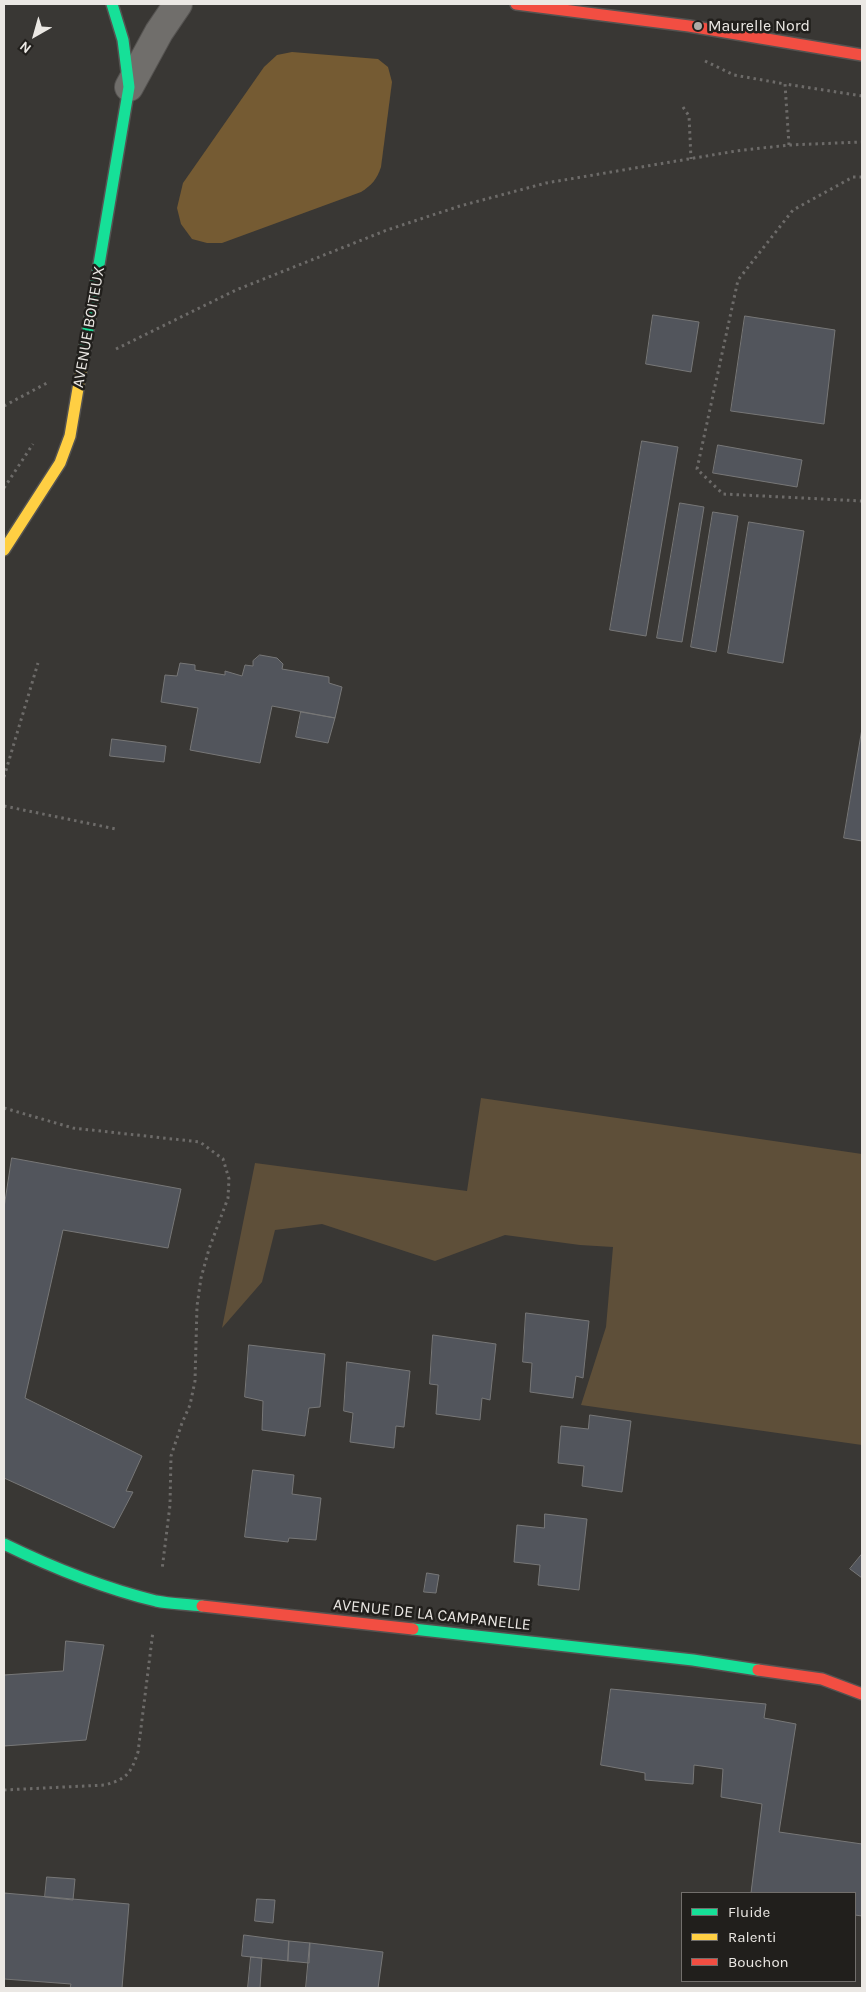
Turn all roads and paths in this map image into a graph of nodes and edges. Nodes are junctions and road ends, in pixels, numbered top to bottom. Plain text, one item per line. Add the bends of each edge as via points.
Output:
1 (112, 4) edge
2 (178, 4) edge
3 (516, 4) edge
4 (862, 55) edge
5 (703, 60) dead end
6 (785, 84) junction
7 (130, 87) junction
8 (862, 96) edge
9 (683, 107) dead end
10 (862, 142) edge
11 (789, 145) junction
12 (691, 159) junction
13 (862, 177) edge
14 (111, 352) dead end
15 (52, 380) dead end
16 (4, 406) edge
17 (862, 502) edge
18 (4, 550) edge
19 (38, 663) dead end
20 (4, 777) edge
21 (4, 806) edge
22 (116, 829) dead end
23 (4, 1108) edge
24 (4, 1544) edge
25 (158, 1601) junction
26 (862, 1694) edge
27 (4, 1790) edge

1 - 7 street, AVENUE BOITEUX via 123,40
2 - 7 street, AVENUE BOITEUX via 140,64
3 - 4 street via 698,26
5 - 6 path via 734,75
6 - 8 path
6 - 11 path
7 - 18 street, AVENUE BOITEUX via 70,436 60,463
9 - 12 path via 689,116
10 - 11 path
11 - 12 path
12 - 14 path via 546,183 387,230 236,290
13 - 17 path via 853,177 792,210 738,280 697,469 723,494
15 - 16 path
19 - 20 path
21 - 22 path
23 - 25 path via 73,1128 200,1142 223,1159 229,1179 228,1198 201,1278 195,1381 171,1456 170,1506
24 - 25 street, AVENUE DE LA CAMPANELLE via 99,1585
25 - 26 street, AVENUE DE LA CAMPANELLE via 693,1660 822,1679
25 - 27 path via 138,1752 132,1771 120,1781 105,1784

